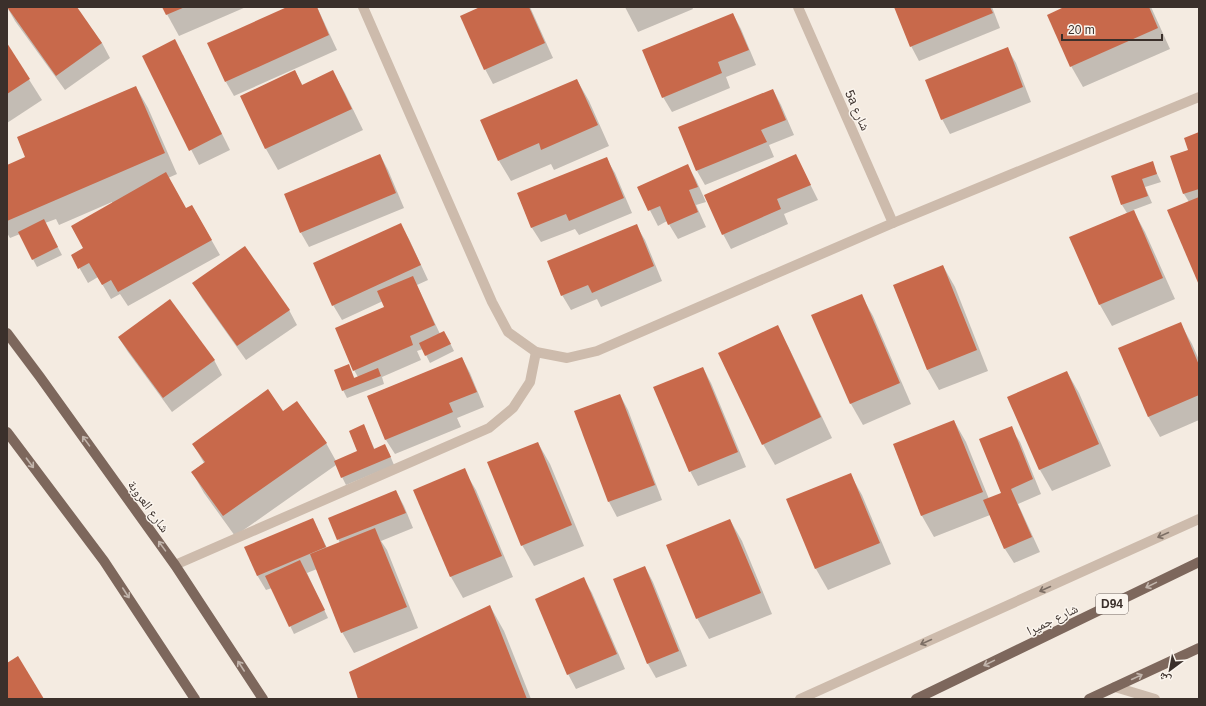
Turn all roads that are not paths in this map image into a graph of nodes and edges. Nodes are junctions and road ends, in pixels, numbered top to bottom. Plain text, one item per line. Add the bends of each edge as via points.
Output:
1 (363, 7) edge
2 (798, 7) edge
3 (1199, 97) edge
4 (893, 223) junction
5 (7, 333) edge
6 (536, 352) junction
7 (9, 436) edge
8 (1199, 519) edge
9 (1199, 562) edge
10 (175, 565) junction
11 (1199, 648) edge
12 (1115, 687) junction
13 (195, 699) edge
14 (263, 699) edge
15 (800, 699) edge
16 (916, 699) edge
17 (1089, 699) edge
18 (1155, 699) edge

1 - 6 street via 492,302 508,332
2 - 4 street, 5a شارع
3 - 4 street
4 - 6 street via 597,351 567,358
10 -> 5 main road, شارع العروبة
6 - 10 street via 530,382 513,408 489,428
7 -> 13 main road via 104,561
8 -> 15 street
9 -> 16 main road, شارع جميرا / D94
14 -> 10 main road, شارع العروبة
12 -> 11 main road
12 - 17 main road
12 - 18 street

